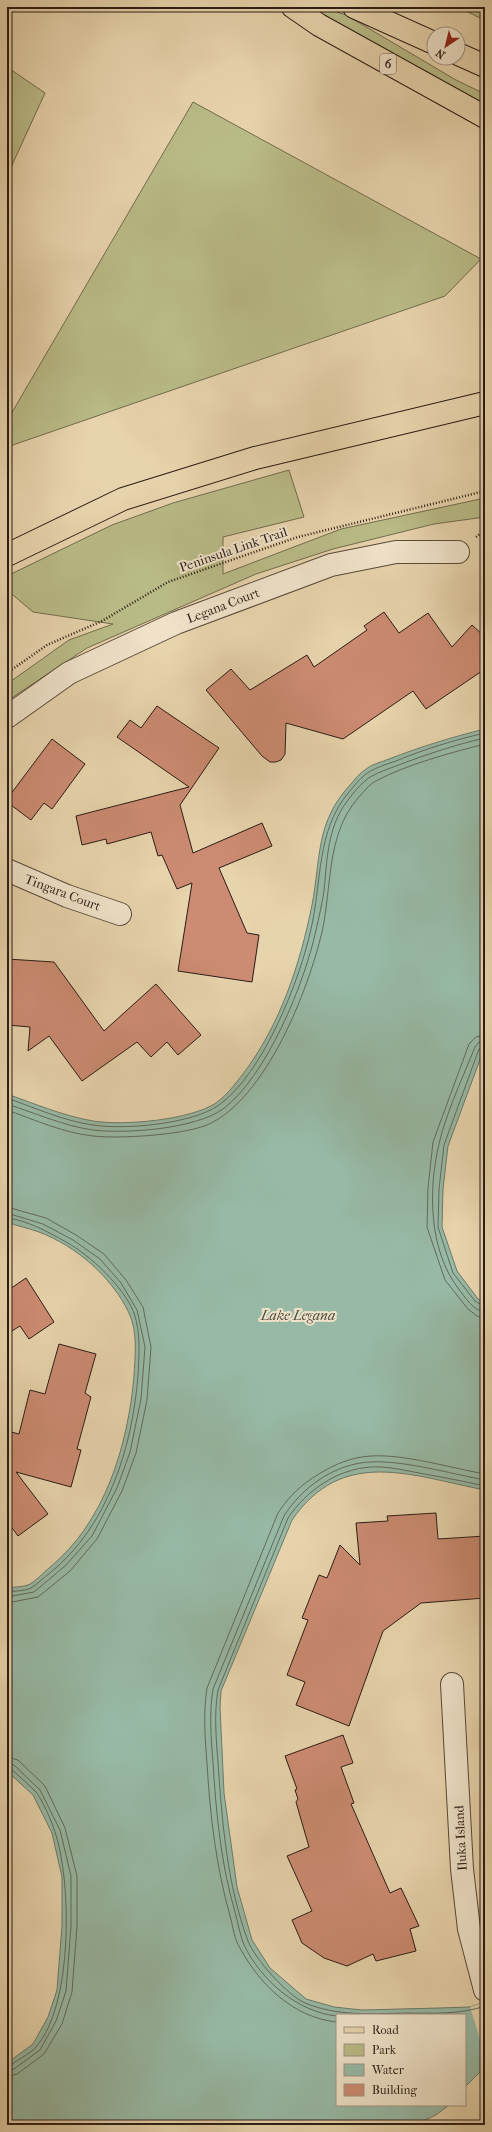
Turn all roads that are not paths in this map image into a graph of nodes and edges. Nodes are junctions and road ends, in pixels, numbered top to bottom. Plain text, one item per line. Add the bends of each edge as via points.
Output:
1 (293, 7) edge
2 (354, 7) edge
3 (426, 39) edge
4 (466, 58) edge
5 (485, 66) edge
6 (485, 117) edge
7 (485, 402) edge
8 (458, 552) dead end
9 (7, 555) edge
10 (7, 716) edge
11 (7, 870) edge
12 (120, 914) dead end
13 (452, 1684) dead end
14 (485, 1990) edge

1 - 6 main road, 6 via 319,25
2 - 3 main road
4 - 5 main road
7 - 9 main road via 255,458 123,499
8 - 10 street, Legana Court via 396,552 331,565 176,623 69,674
11 - 12 street, Tingara Court via 67,896
13 - 14 street, Iluka Island via 462,1869 469,1929

